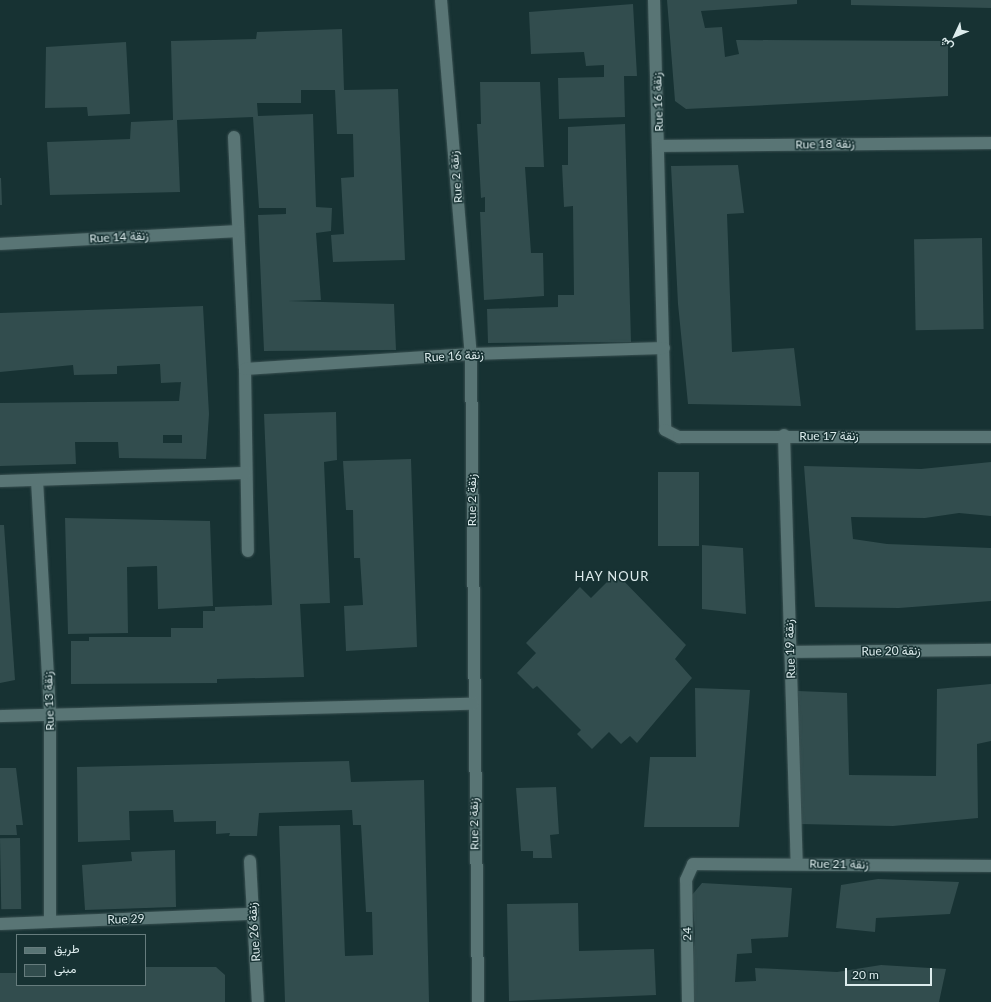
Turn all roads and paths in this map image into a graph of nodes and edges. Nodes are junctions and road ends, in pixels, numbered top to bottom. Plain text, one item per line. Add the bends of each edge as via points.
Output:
1 (441, 0) edge
2 (654, 0) edge
3 (234, 137) dead end
4 (991, 143) edge
5 (660, 146) junction
6 (238, 231) junction
7 (0, 244) edge
8 (664, 348) junction
9 (471, 354) junction
10 (245, 369) junction
11 (669, 434) joint
12 (784, 435) junction
13 (991, 437) edge
14 (246, 473) junction
15 (37, 480) junction
16 (0, 481) edge
17 (248, 551) dead end
18 (991, 650) edge
19 (790, 652) junction
20 (473, 704) junction
21 (50, 714) junction
22 (0, 716) edge
23 (250, 861) dead end
24 (797, 863) junction
25 (689, 866) joint
26 (991, 866) edge
27 (252, 914) junction
28 (50, 922) junction
29 (0, 924) edge
30 (258, 1002) edge
31 (478, 1002) edge
32 (688, 1002) edge

1 - 9 street, Rue 2 زنقة
2 - 5 street, Rue 16 زنقة
3 - 6 street
4 - 5 street, Rue 18 زنقة
5 - 8 street, Rue 16 زنقة
6 - 7 street, Rue 14 زنقة
6 - 10 street
8 - 9 street, Rue 16 زنقة
8 - 11 street, Rue 16 زنقة via 663,423
9 - 10 street, Rue 16 زنقة
9 - 20 street, Rue 2 زنقة
10 - 14 street
11 - 12 street, Rue 17 زنقة via 679,437
12 - 13 street, Rue 17 زنقة
12 - 19 street, Rue 19 زنقة
14 - 15 street
14 - 17 street
15 - 16 street
15 - 21 street, Rue 13 زنقة
18 - 19 street, Rue 20 زنقة
19 - 24 street, Rue 19 زنقة
20 - 21 street
20 - 31 street, Rue 2 زنقة
21 - 22 street
21 - 28 street, Rue 13 زنقة
23 - 27 street, Rue 26 زنقة
24 - 25 street, Rue 21 زنقة via 700,862
24 - 26 street, Rue 21 زنقة
25 - 32 street, 24
27 - 28 street, Rue 29
27 - 30 street, Rue 26 زنقة
28 - 29 street, Rue 29

